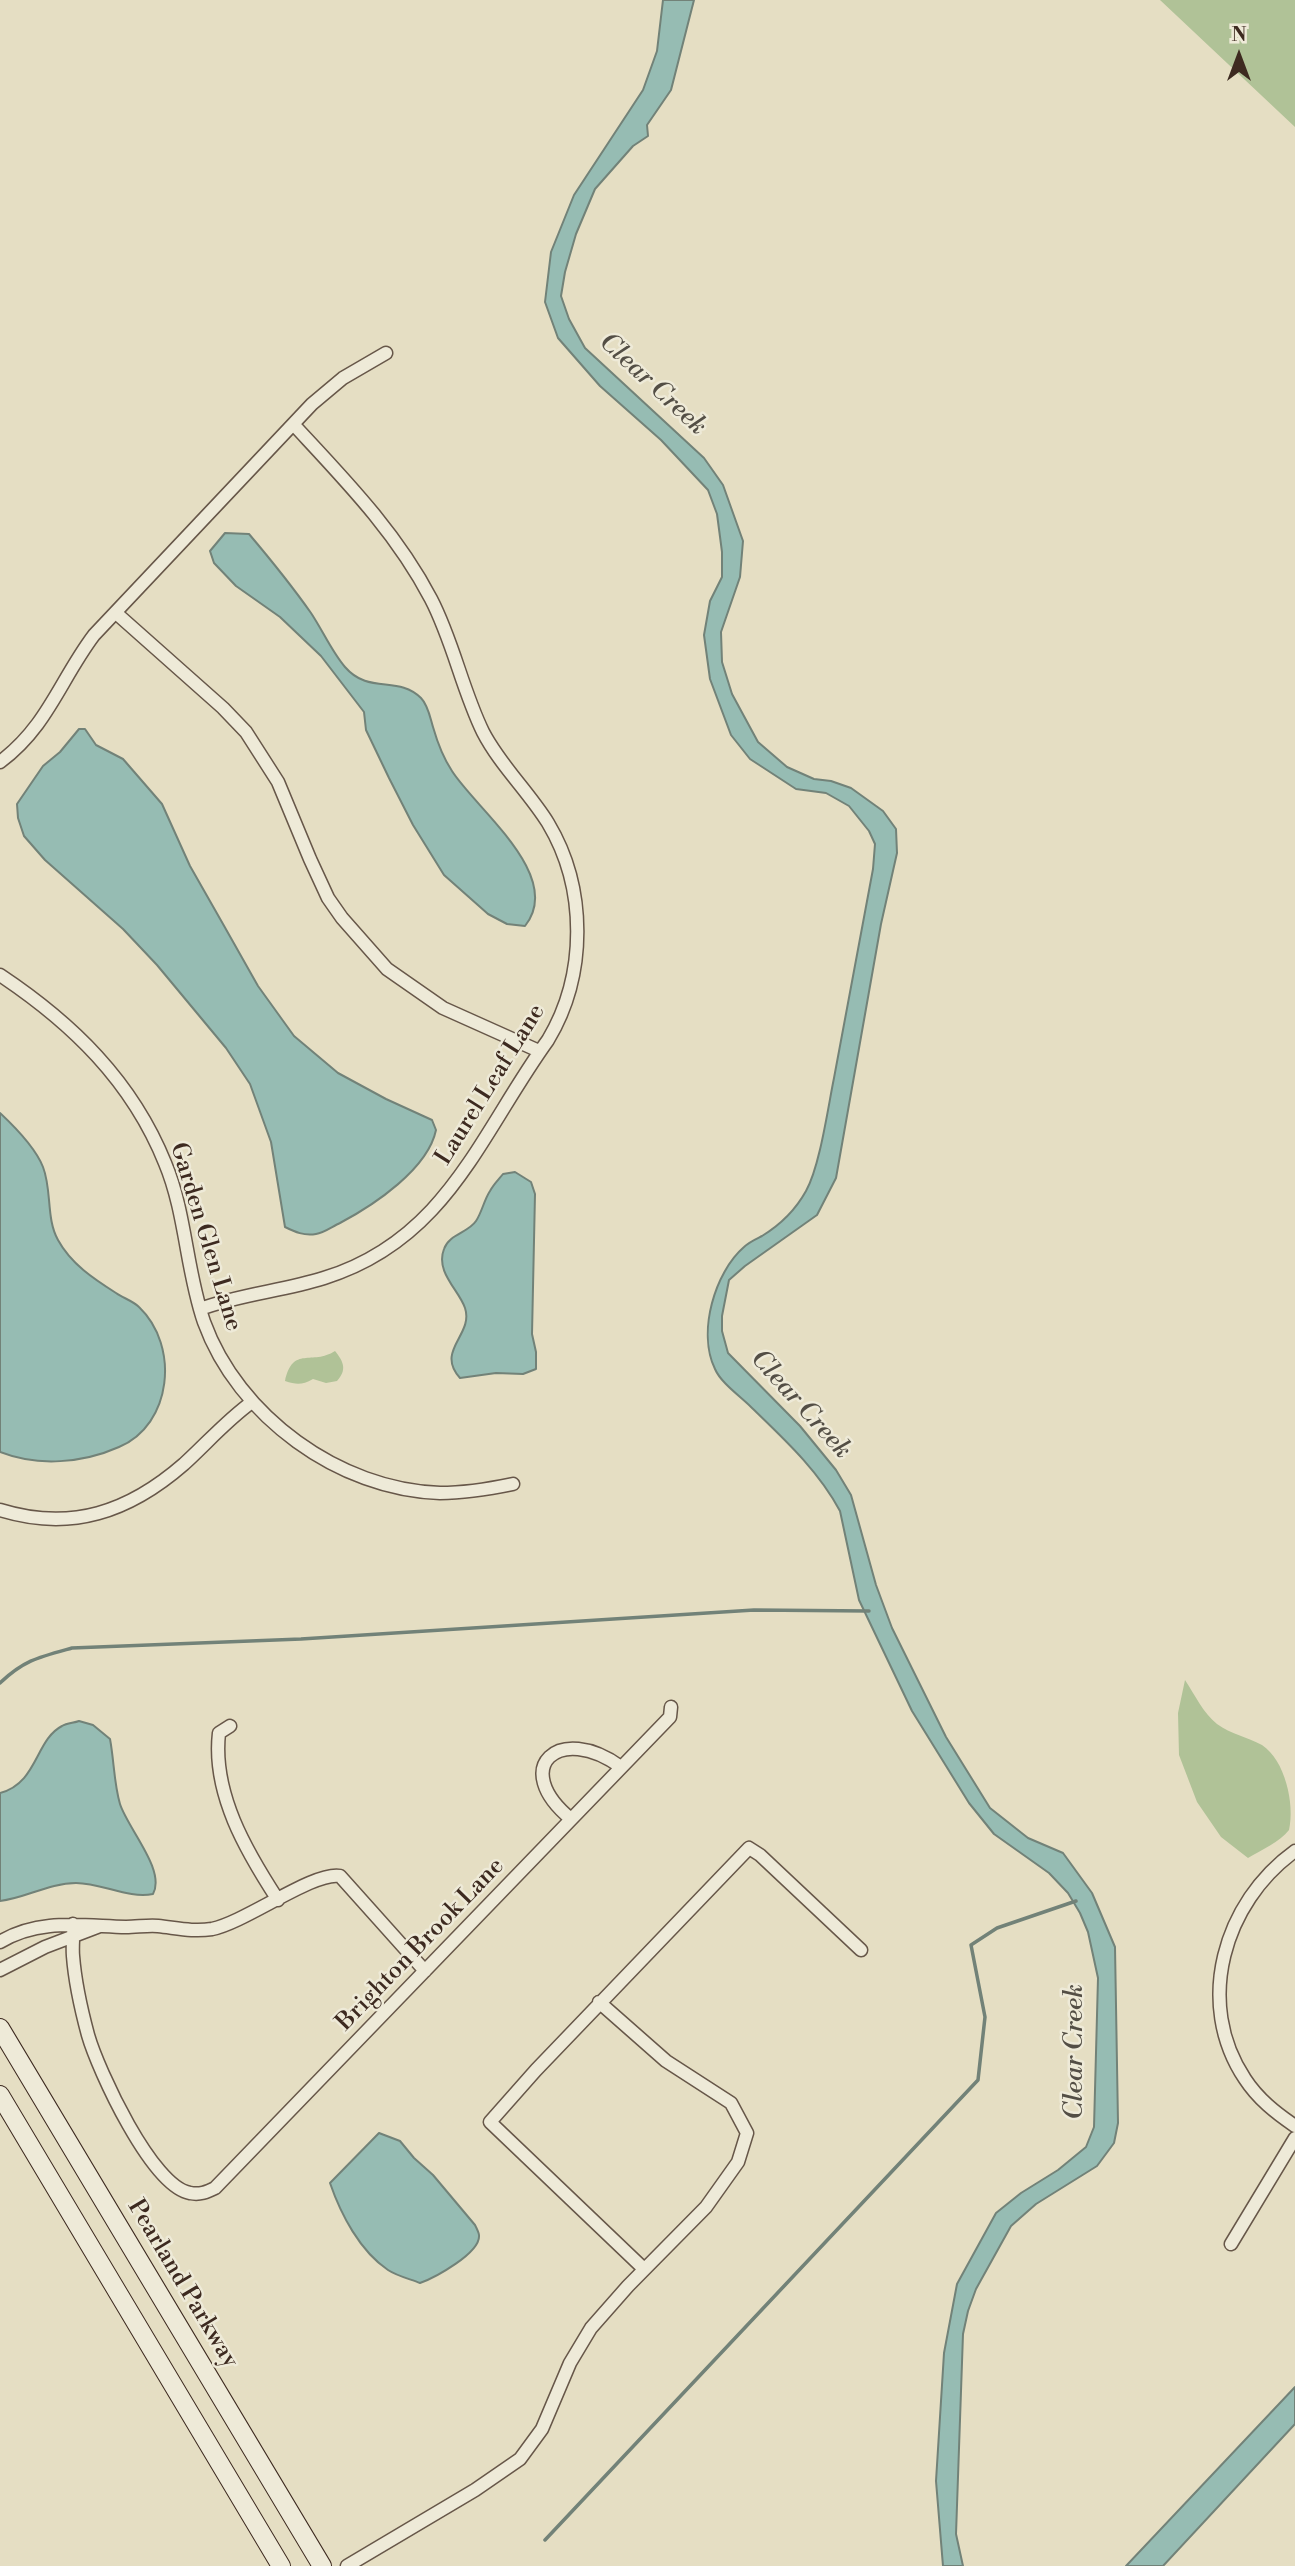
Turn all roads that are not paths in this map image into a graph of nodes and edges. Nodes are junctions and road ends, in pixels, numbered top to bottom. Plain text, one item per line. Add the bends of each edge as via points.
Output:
1 (386, 353) dead end
2 (293, 425) junction
3 (116, 612) junction
4 (0, 762) edge
5 (0, 975) edge
6 (539, 1051) junction
7 (200, 1309) junction
8 (252, 1402) junction
9 (513, 1484) dead end
10 (0, 1510) edge
11 (671, 1707) dead end
12 (230, 1726) dead end
13 (621, 1767) junction
14 (571, 1819) junction
15 (1295, 1851) edge
16 (278, 1900) junction
17 (73, 1924) junction
18 (104, 1924) junction
19 (74, 1938) junction
20 (0, 1942) edge
21 (861, 1950) dead end
22 (0, 1970) edge
23 (425, 1970) junction
24 (599, 2002) junction
25 (0, 2028) edge
26 (0, 2095) edge
27 (1295, 2126) edge
28 (1295, 2138) edge
29 (1231, 2244) dead end
30 (644, 2269) junction
31 (281, 2566) edge
32 (322, 2566) edge
33 (347, 2566) edge

1 - 2 street via 328,389
2 - 3 street
2 - 6 street, Laurel Leaf Lane via 405,553 442,622 485,736 536,804 566,859 576,905 575,966 558,1022
3 - 4 street via 81,652 30,735
3 - 6 street via 246,732 278,782 328,898 379,961 443,1009
5 - 7 street, Garden Glen Lane via 72,1030 101,1058 132,1100 171,1180
6 - 7 street, Laurel Leaf Lane via 451,1190 415,1228 373,1256 324,1278
7 - 8 street, Garden Glen Lane via 222,1359
8 - 9 street, Garden Glen Lane via 315,1453 361,1476 448,1493
8 - 10 street via 133,1502 81,1518 34,1518
11 - 13 street, Brighton Brook Lane via 670,1717
12 - 16 street via 219,1732 217,1747 224,1792 249,1853
13 - 14 street, Brighton Brook Lane
13 - 14 street via 606,1756 583,1749 559,1749 548,1759 542,1770 544,1786
14 - 23 street, Brighton Brook Lane
15 - 27 street via 1268,1875 1238,1915 1225,1952 1219,1995 1225,2036 1245,2078 1268,2106
16 - 18 street via 214,1929
16 - 23 street via 332,1875 340,1876
17 - 18 street
17 - 19 street
17 - 20 street via 32,1929
18 - 19 street
19 - 22 street
19 - 23 street, Brighton Brook Lane via 80,2004 108,2089 151,2158 188,2193 204,2194 215,2188
21 - 24 street via 749,1848
24 - 30 street via 666,2061 731,2103 747,2133 738,2161 706,2207
24 - 30 street via 490,2122
25 - 32 main road, Pearland Parkway
26 - 31 main road
28 - 29 street
30 - 33 street via 591,2328 570,2363 542,2429 520,2459

